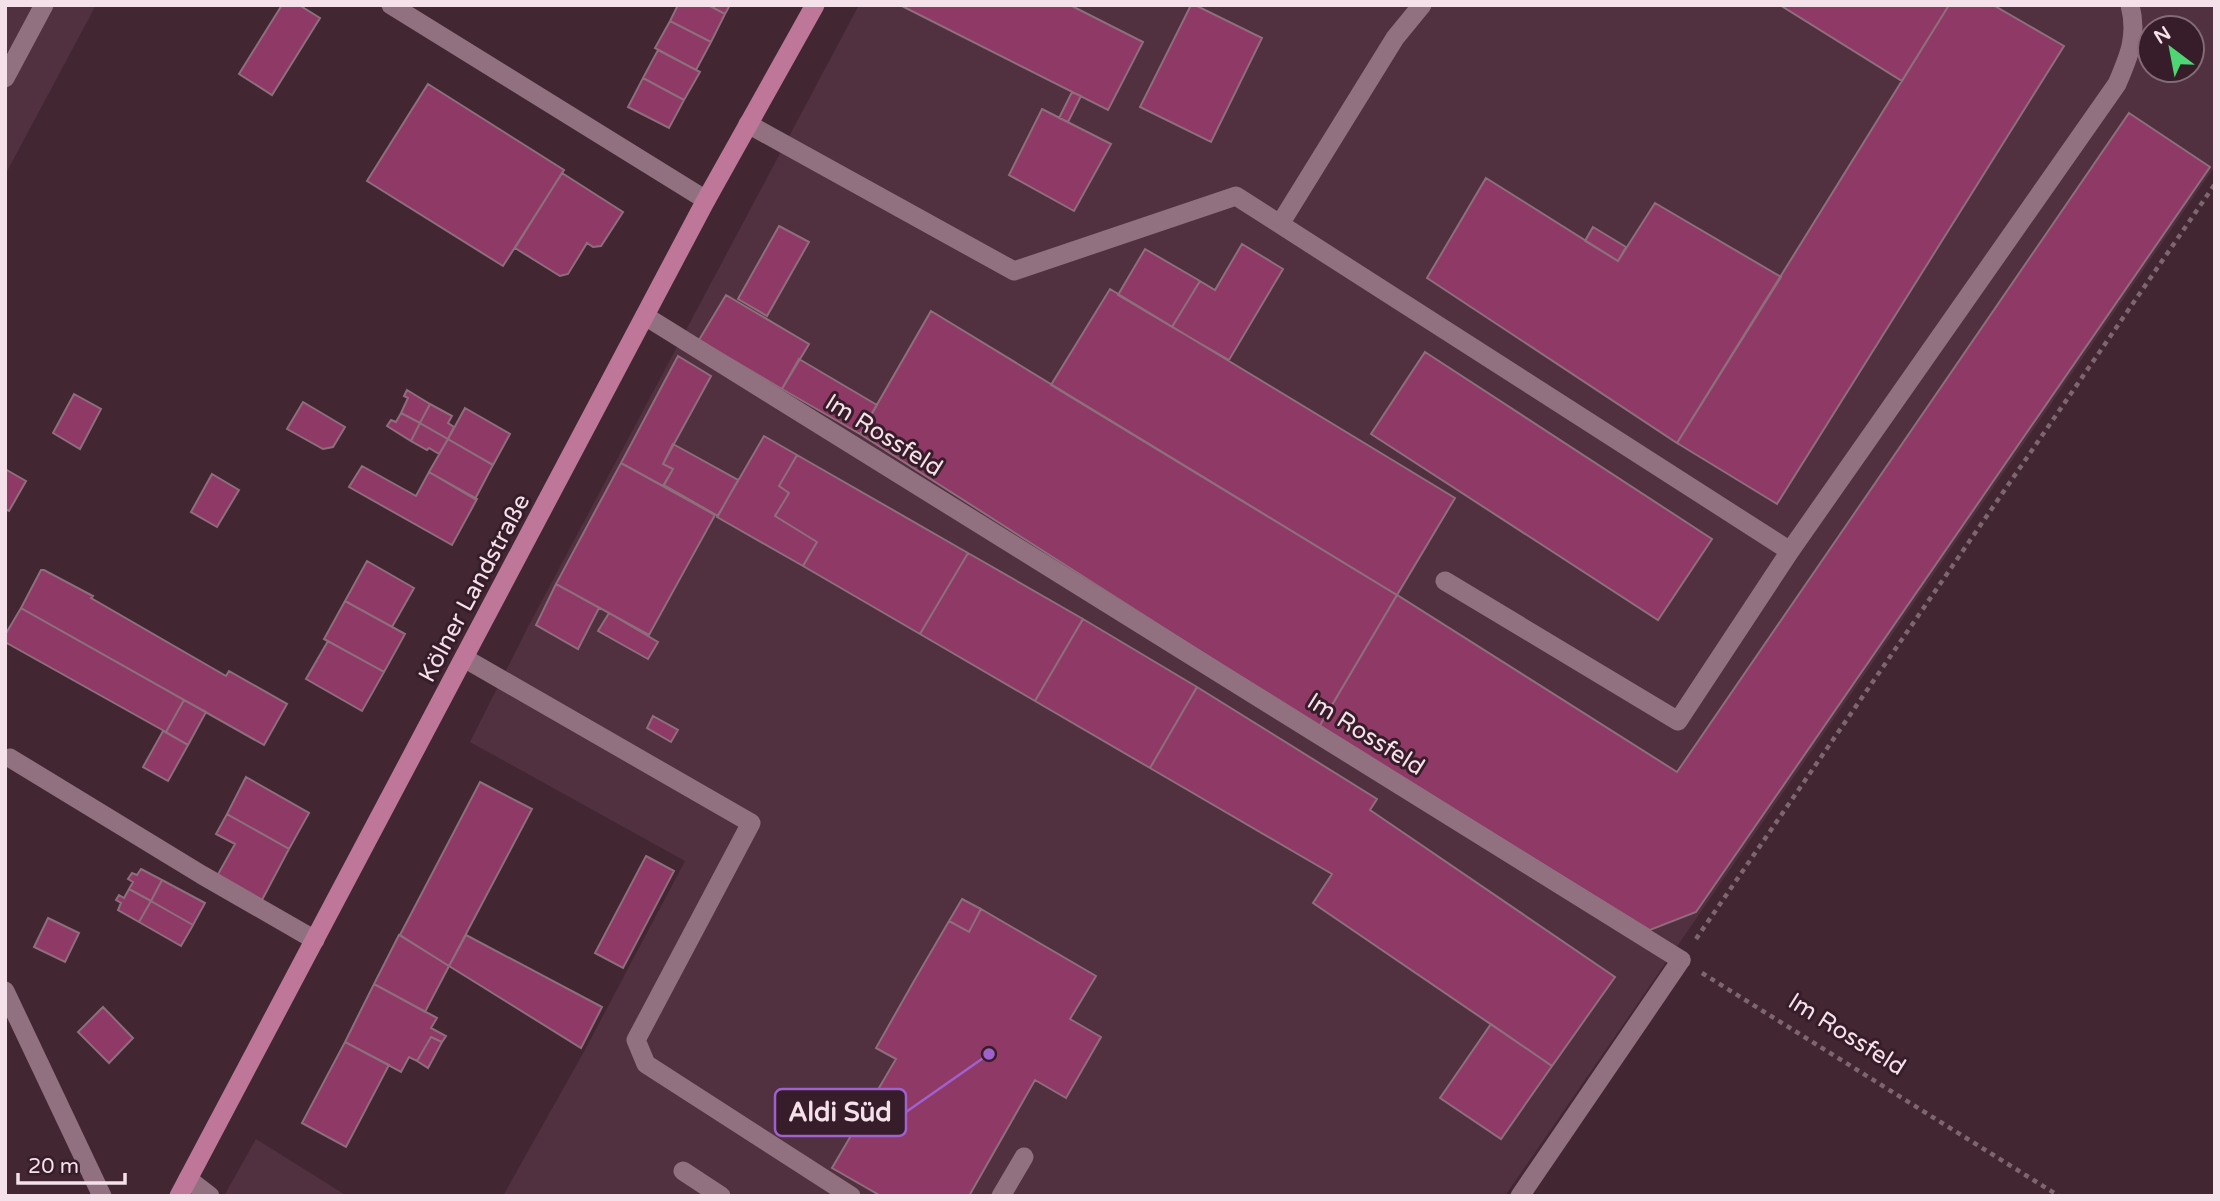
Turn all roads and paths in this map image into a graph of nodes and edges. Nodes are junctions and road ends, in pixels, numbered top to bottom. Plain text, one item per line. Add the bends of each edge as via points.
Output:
1 (44, 5) edge
2 (391, 5) edge
3 (815, 5) edge
4 (1422, 5) edge
5 (2130, 5) edge
6 (5, 78) edge
7 (748, 124) junction
8 (2215, 184) edge
9 (706, 200) junction
10 (1280, 224) junction
11 (645, 316) junction
12 (1790, 551) junction
13 (1445, 581) dead end
14 (464, 658) junction
15 (10, 758) dead end
16 (315, 940) junction
17 (1681, 960) junction
18 (5, 991) edge
19 (1024, 1157) dead end
20 (683, 1171) dead end
21 (183, 1187) edge
22 (102, 1196) edge
23 (210, 1196) edge
24 (720, 1196) edge
25 (850, 1196) edge
26 (1001, 1196) edge
27 (1520, 1196) edge
28 (2059, 1196) edge

1 - 6 street
2 - 9 street
3 - 7 main road, Kölner Landstraße
4 - 10 street via 1395,38
5 - 12 street via 2134,23 2130,55 2117,84
7 - 9 main road, Kölner Landstraße
7 - 10 street via 1014,271 1236,196
8 - 17 path
9 - 11 main road, Kölner Landstraße
10 - 12 street
11 - 14 main road, Kölner Landstraße
11 - 17 street, Im Rossfeld
12 - 13 street via 1678,721
14 - 16 main road, Kölner Landstraße
14 - 25 street via 751,824 636,1040 646,1063
15 - 16 street
16 - 21 main road, Kölner Landstraße
17 - 27 street
17 - 28 path, Im Rossfeld
18 - 22 street
19 - 26 street
20 - 24 street
21 - 23 street

